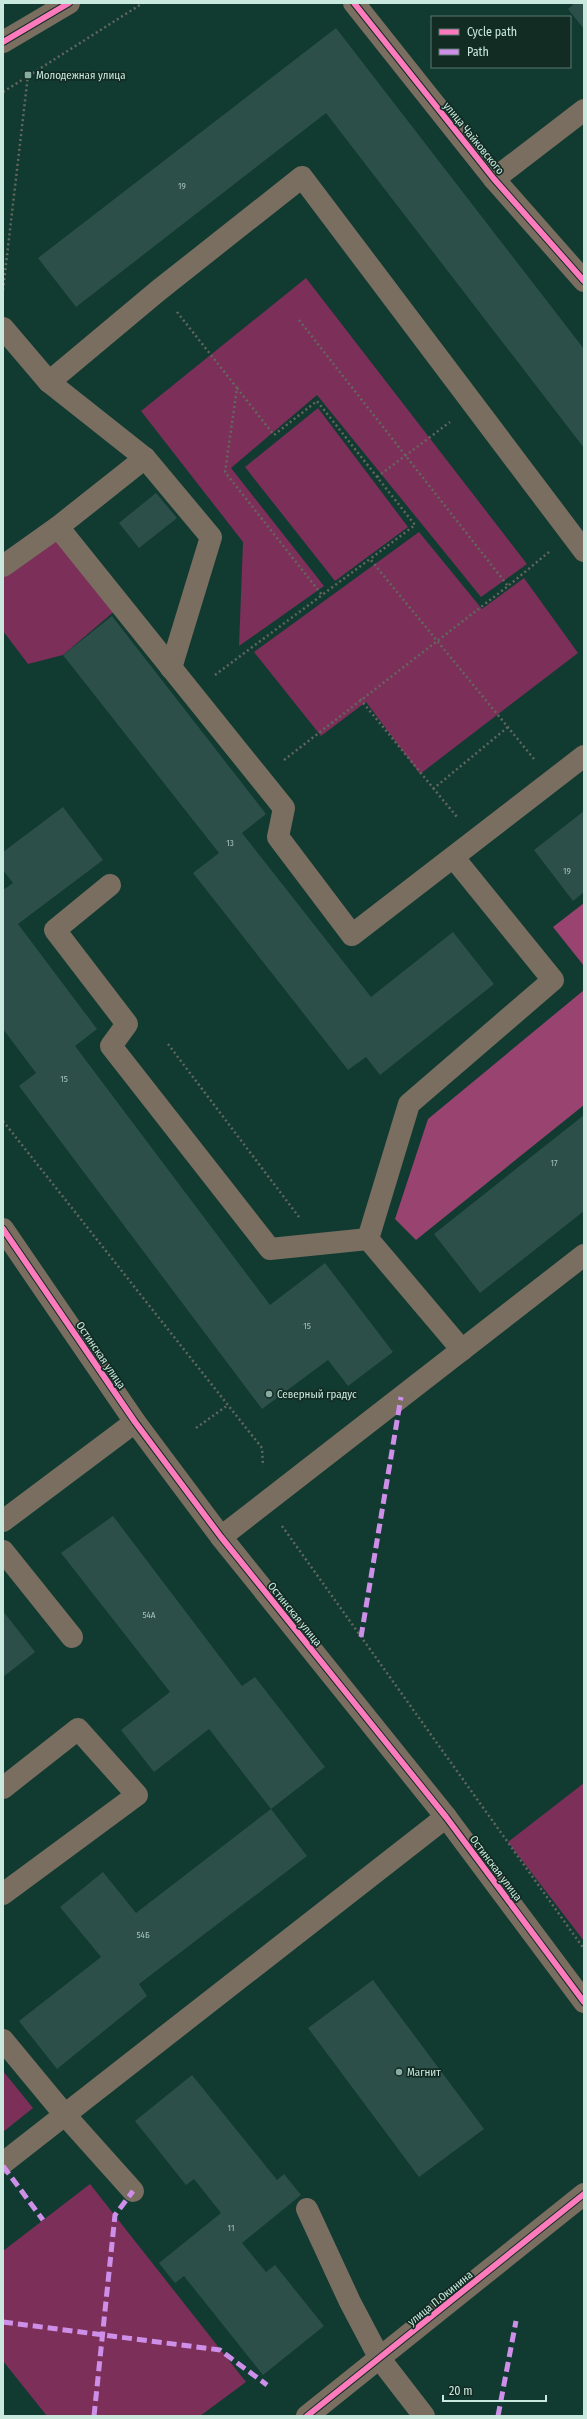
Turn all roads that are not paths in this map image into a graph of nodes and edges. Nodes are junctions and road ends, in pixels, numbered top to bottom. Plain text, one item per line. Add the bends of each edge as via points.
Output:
1 (69, 3) edge
2 (354, 3) edge
3 (3, 42) edge
4 (584, 110) edge
5 (494, 179) junction
6 (584, 281) edge
7 (3, 328) edge
8 (49, 382) junction
9 (145, 458) junction
10 (58, 527) junction
11 (584, 551) edge
12 (3, 566) edge
13 (171, 668) junction
14 (584, 756) edge
15 (454, 858) junction
16 (110, 885) dead end
17 (3, 1229) edge
18 (368, 1239) junction
19 (584, 1254) edge
20 (462, 1350) junction
21 (135, 1422) junction
22 (3, 1521) edge
23 (221, 1537) junction
24 (3, 1551) edge
25 (72, 1637) dead end
26 (3, 1788) edge
27 (446, 1817) junction
28 (3, 1894) edge
29 (584, 2002) edge
30 (3, 2040) edge
31 (65, 2115) junction
32 (3, 2163) edge
33 (133, 2191) dead end
34 (584, 2194) edge
35 (308, 2209) dead end
36 (380, 2359) junction
37 (307, 2416) edge
38 (424, 2416) edge

1 - 3 street
2 - 5 street, улица Чайковского
4 - 5 street
5 - 6 street, улица Чайковского
7 - 8 street
8 - 9 street
8 - 11 street via 159,290 302,177
9 - 10 street
9 - 13 street via 210,537
10 - 12 street
10 - 13 street
13 - 15 street via 284,808 278,837 352,935
14 - 15 street
15 - 18 street via 553,980 409,1104
16 - 18 street via 55,930 127,1024 111,1046 270,1249
17 - 21 street, Остинская улица
18 - 20 street
19 - 20 street
20 - 23 street
21 - 22 street
21 - 23 street, Остинская улица
23 - 27 street, Остинская улица
24 - 25 street
26 - 28 street via 78,1729 137,1795
27 - 29 street, Остинская улица
27 - 31 street
30 - 31 street
31 - 32 street
31 - 33 street
34 - 36 street, улица П.Окинина
35 - 36 street via 350,2302
36 - 37 street, улица П.Окинина
36 - 38 street

